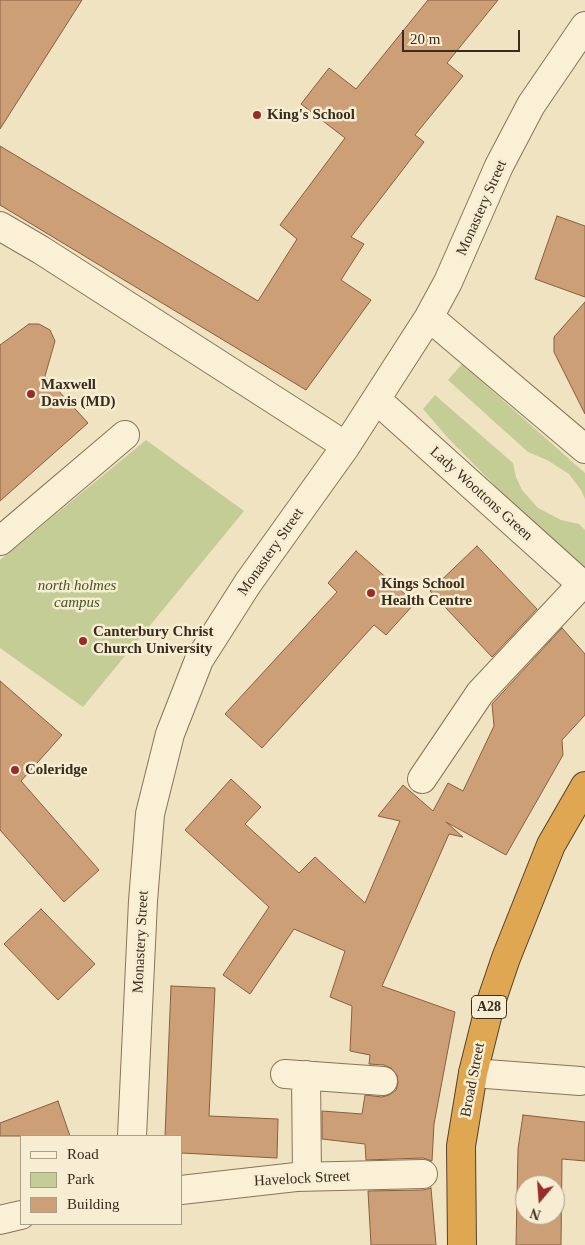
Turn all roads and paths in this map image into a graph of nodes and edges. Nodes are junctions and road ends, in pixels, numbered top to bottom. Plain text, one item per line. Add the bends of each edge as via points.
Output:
1 (585, 26) edge
2 (0, 226) edge
3 (429, 317) junction
4 (377, 400) junction
5 (125, 435) dead end
6 (346, 446) junction
7 (585, 449) edge
8 (0, 541) edge
9 (584, 586) edge
10 (422, 779) dead end
11 (585, 786) edge
12 (473, 1073) junction
13 (383, 1081) dead end
14 (580, 1081) dead end
15 (132, 1135) edge
16 (423, 1174) dead end
17 (307, 1176) junction
18 (182, 1190) edge
19 (20, 1215) edge
20 (0, 1220) edge
21 (462, 1245) edge

1 - 3 street, Monastery Street via 531,105
2 - 6 street
3 - 4 street, Monastery Street
3 - 7 street
4 - 6 street, Monastery Street
4 - 9 street, Lady Woottons Green
5 - 8 street
6 - 15 street, Monastery Street via 248,583 199,660 170,734 150,814
9 - 10 street via 480,693
11 - 12 highway, Broad Street / A28 via 551,845 506,958
12 - 14 street
12 - 21 highway, Broad Street / A28 via 461,1146
13 - 17 street via 296,1074
16 - 17 street, Havelock Street
17 - 18 street, Havelock Street
19 - 20 street

